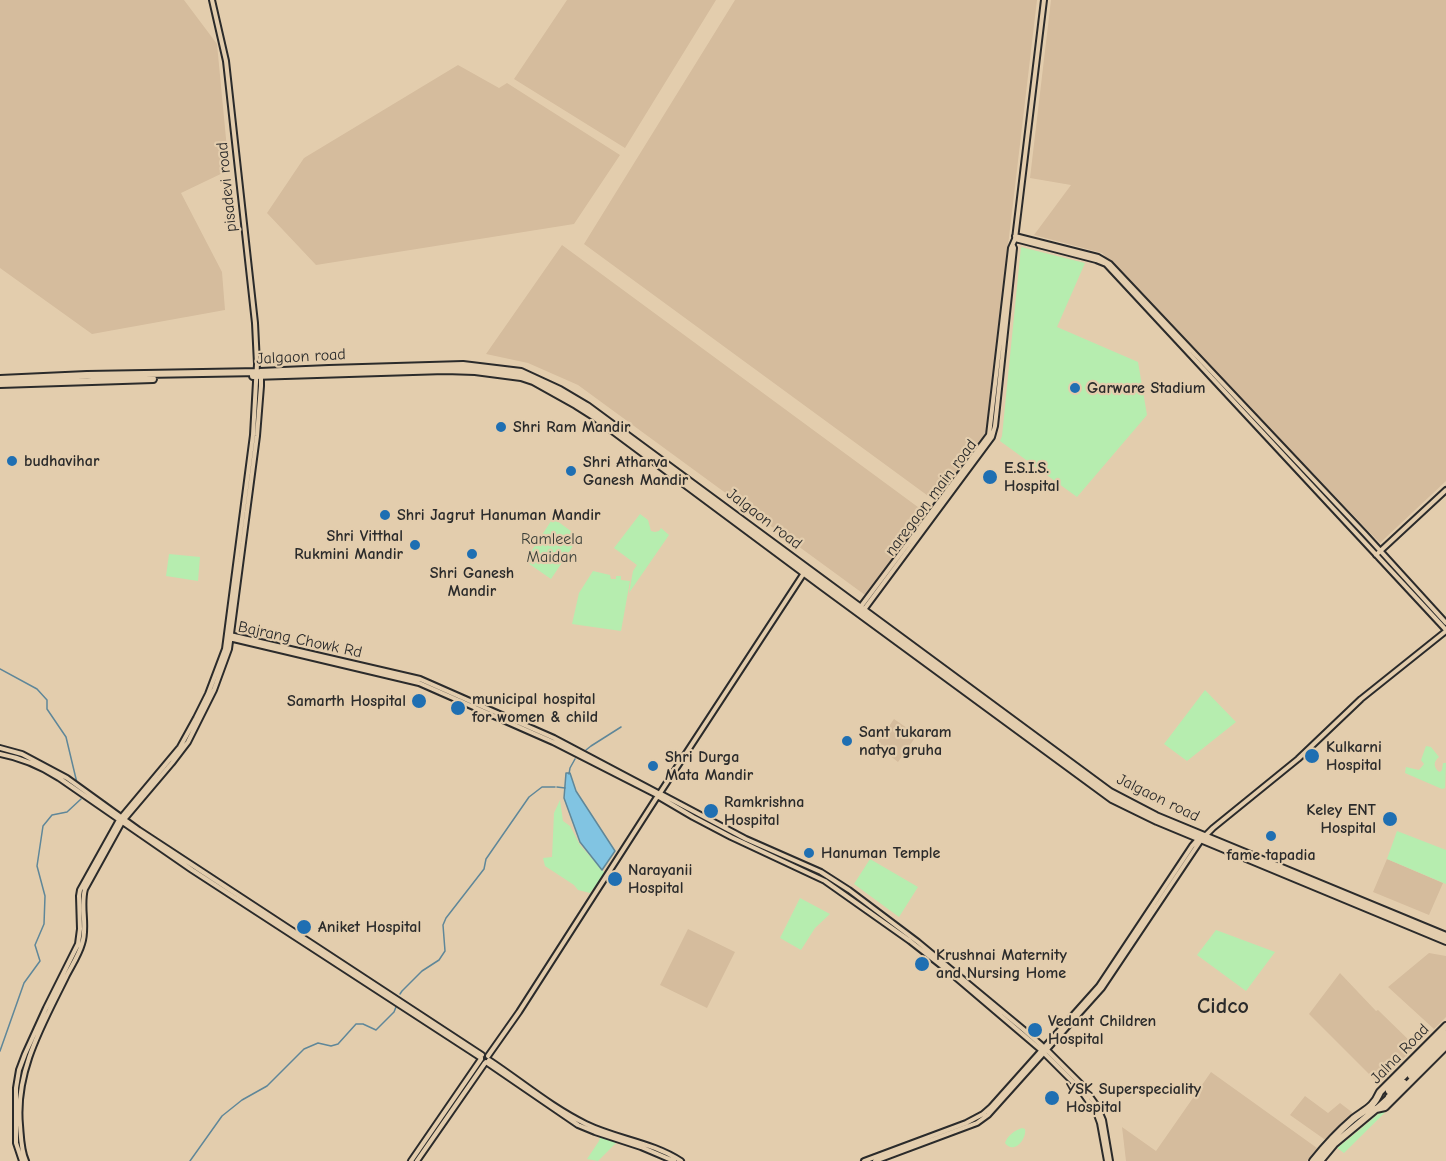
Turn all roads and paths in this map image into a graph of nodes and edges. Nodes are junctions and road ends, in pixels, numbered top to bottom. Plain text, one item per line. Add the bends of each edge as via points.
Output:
1 (212, 0) edge
2 (1044, 0) edge
3 (1015, 237) junction
4 (258, 374) junction
5 (0, 379) edge
6 (0, 384) edge
7 (1259, 425) junction
8 (1446, 490) edge
9 (1381, 551) junction
10 (1376, 555) junction
11 (804, 572) junction
12 (860, 611) junction
13 (1445, 628) edge
14 (230, 637) junction
15 (0, 748) edge
16 (0, 754) edge
17 (659, 795) junction
18 (122, 820) junction
19 (1202, 838) junction
20 (1446, 936) edge
21 (1446, 940) edge
22 (1446, 1026) edge
23 (1446, 1033) edge
24 (1446, 1040) edge
25 (1446, 1046) edge
26 (1044, 1050) junction
27 (485, 1059) junction
28 (1389, 1094) junction
29 (1376, 1105) junction
30 (24, 1161) edge
31 (411, 1161) edge
32 (417, 1161) edge
33 (674, 1161) edge
34 (681, 1161) edge
35 (864, 1161) edge
36 (875, 1161) edge
37 (1108, 1161) edge
38 (1313, 1161) edge
39 (1320, 1161) edge

1 - 4 street, pisadevi road via 226,62
2 - 3 street, naregaon main road
3 - 7 street via 1106,264
3 - 12 street, naregaon main road via 989,435
4 - 5 highway, Jalgaon road
4 - 6 highway, Jalgaon road
4 - 11 highway, Jalgaon road via 445,370 533,381 595,417
4 - 12 highway, Jalgaon road via 463,365 521,372 587,406
4 - 14 street, pisadevi road via 261,387 257,431
7 - 9 street
7 - 10 street
8 - 9 street
9 - 10 street
9 - 13 street
10 - 13 street
11 - 12 highway, Jalgaon road
11 - 17 street
12 - 19 highway, Jalgaon road via 1110,792
13 - 19 street
14 - 17 street, Bajrang Chowk Rd via 419,683 553,742
14 - 18 street, pisadevi road via 216,684 188,742
15 - 18 street via 56,771
16 - 18 street via 43,768
17 - 26 street, Bajrang Chowk Rd via 731,837 842,891
17 - 27 street
18 - 27 street via 200,875
18 - 30 street, pisadevi road via 80,890 78,944 19,1070 16,1139
19 - 20 highway, Jalgaon road
19 - 21 highway, Jalgaon road
19 - 26 street via 1102,988
22 - 29 highway, Jalna Road via 1380,1092
23 - 28 highway
24 - 28 highway
25 - 29 highway via 1384,1107
26 - 35 street via 983,1114
26 - 36 street via 1000,1103 977,1123
26 - 37 street, Bajrang Chowk Rd via 1081,1084 1097,1106 1103,1120
27 - 31 street
27 - 32 street
27 - 33 street via 578,1125
27 - 34 street via 572,1117
28 - 29 main road
29 - 38 highway via 1354,1118
29 - 39 highway

